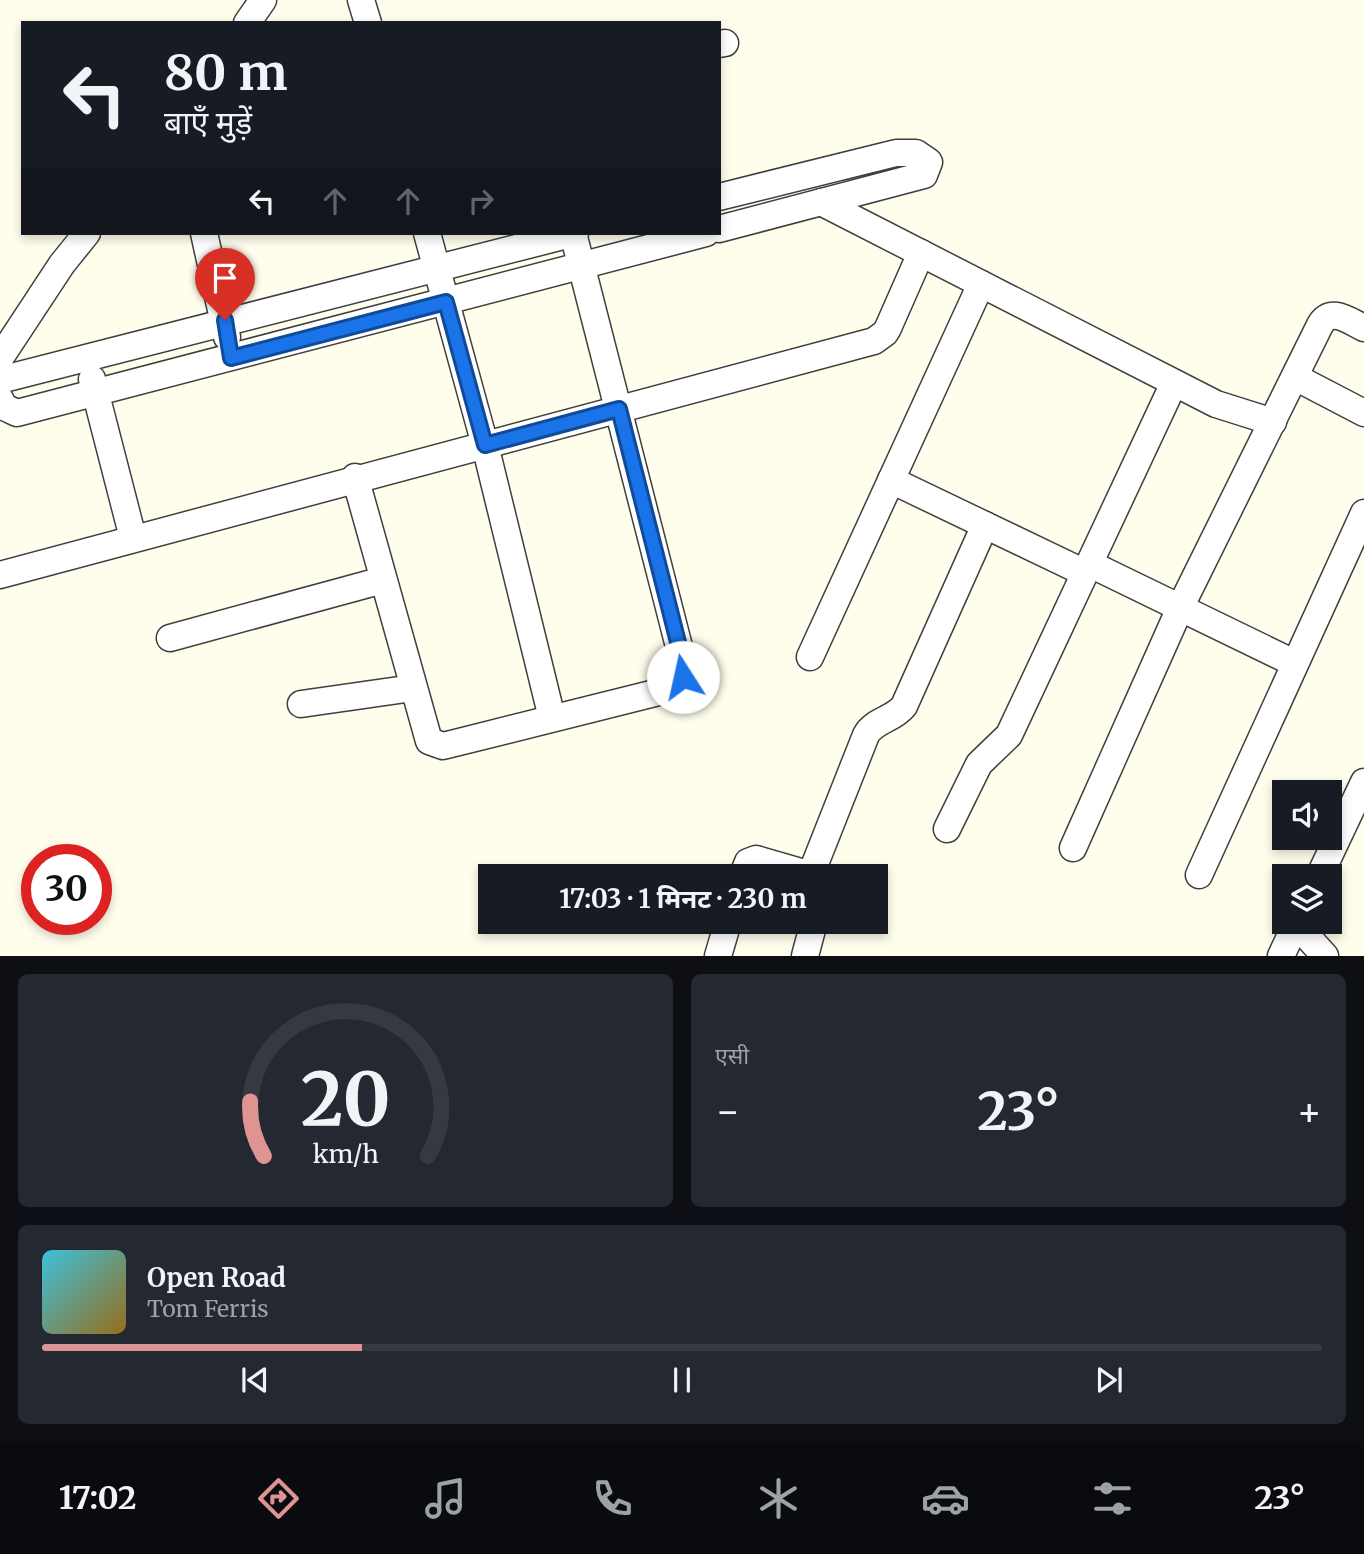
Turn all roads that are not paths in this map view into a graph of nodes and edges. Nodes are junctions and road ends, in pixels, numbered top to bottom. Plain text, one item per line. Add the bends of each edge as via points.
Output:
1 (263, 0) edge
2 (248, 21) edge
3 (721, 197) edge
4 (821, 202) junction
5 (721, 228) edge
6 (85, 235) edge
7 (204, 235) edge
8 (428, 235) edge
9 (566, 235) edge
10 (574, 235) edge
11 (698, 235) edge
12 (921, 253) junction
13 (580, 266) junction
14 (437, 267) junction
15 (981, 284) junction
16 (446, 302) junction
17 (225, 320) junction
18 (1364, 328) edge
19 (85, 357) junction
20 (0, 358) edge
21 (231, 358) junction
22 (1294, 377) junction
23 (0, 380) edge
24 (1174, 383) junction
25 (96, 394) junction
26 (9, 406) edge
27 (619, 409) junction
28 (1364, 413) edge
29 (1273, 422) junction
30 (485, 445) junction
31 (355, 477) junction
32 (891, 480) junction
33 (1364, 513) edge
34 (985, 525) junction
35 (133, 538) junction
36 (1088, 568) junction
37 (0, 575) edge
38 (383, 580) junction
39 (1180, 608) junction
40 (170, 638) dead end
41 (810, 657) dead end
42 (1294, 663) junction
43 (413, 688) junction
44 (301, 704) dead end
45 (552, 718) junction
46 (1364, 782) edge
47 (947, 829) dead end
48 (1073, 848) dead end
49 (748, 864) edge
50 (772, 864) edge
51 (819, 864) edge
52 (1325, 864) edge
53 (1199, 876) dead end
54 (724, 934) edge
55 (811, 934) edge
56 (1292, 934) edge
57 (1306, 934) edge
58 (718, 956) edge
59 (805, 956) edge
60 (1281, 956) edge
61 (1325, 956) edge

1 - 2 street
3 - 4 street via 896,153 916,153 929,162 923,176
4 - 5 street
4 - 12 street
6 - 20 street
7 - 17 street
8 - 14 street
9 - 14 street
10 - 13 street
11 - 13 street
12 - 15 street
12 - 27 street via 880,338
13 - 16 street
13 - 27 street
14 - 16 street
14 - 17 street
15 - 24 street
15 - 32 street
16 - 21 street
16 - 30 street
17 - 19 street
17 - 21 street
18 - 22 street via 1331,314 1324,318
19 - 23 street
19 - 25 street
21 - 25 street
22 - 28 street
22 - 29 street
24 - 29 street via 1223,407
24 - 36 street
25 - 26 street
25 - 35 street
27 - 30 street
27 - 45 street via 685,670 675,688
29 - 39 street
30 - 31 street
30 - 45 street
31 - 35 street
31 - 38 street
32 - 34 street
32 - 41 street
33 - 42 street
34 - 36 street
34 - 51 street via 904,706 898,714 874,725 866,736
35 - 37 street
36 - 39 street
36 - 47 street via 1009,735 979,764
38 - 40 street
38 - 43 street
39 - 42 street
39 - 48 street
42 - 53 street
43 - 44 street
43 - 45 street via 426,735 435,745
46 - 52 street
49 - 50 street via 752,859
54 - 58 street
55 - 59 street
56 - 60 street
57 - 61 street

